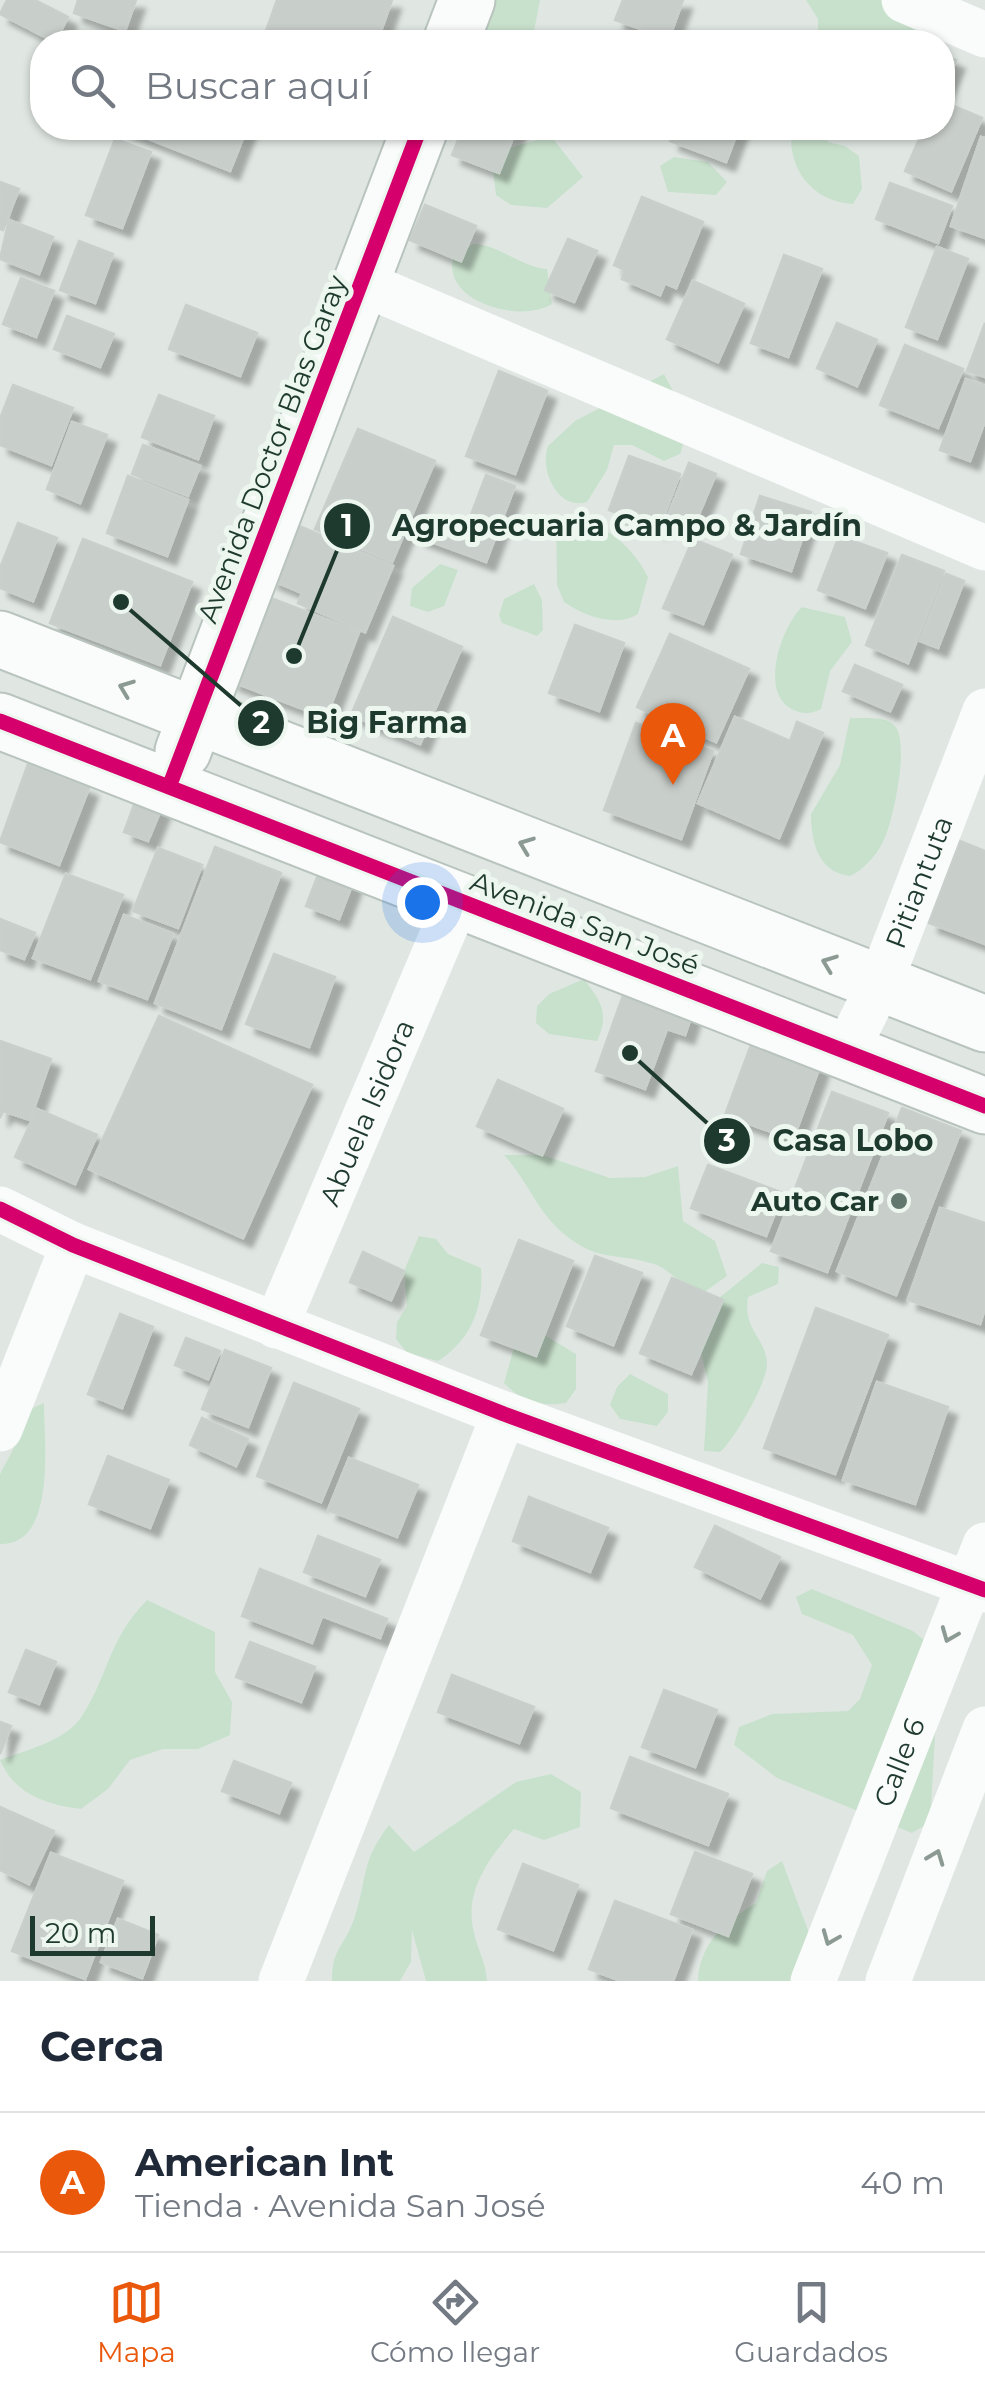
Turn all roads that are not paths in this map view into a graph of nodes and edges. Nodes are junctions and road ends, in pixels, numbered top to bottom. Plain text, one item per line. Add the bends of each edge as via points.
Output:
1 (467, 0) edge
2 (904, 0) edge
3 (456, 30) edge
4 (985, 35) edge
5 (416, 140) edge
6 (362, 284) junction
7 (985, 548) edge
8 (0, 640) edge
9 (985, 711) edge
10 (196, 716) junction
11 (0, 721) edge
12 (169, 787) junction
13 (457, 900) junction
14 (880, 983) junction
15 (985, 1024) edge
16 (846, 1052) junction
17 (985, 1106) edge
18 (0, 1209) edge
19 (73, 1245) junction
20 (276, 1326) junction
21 (504, 1414) junction
22 (0, 1429) edge
23 (980, 1573) edge
24 (985, 1729) edge
25 (282, 1981) edge
26 (813, 1981) edge
27 (888, 1981) edge

1 - 3 street
2 - 4 street
5 - 6 street, Avenida Doctor Blas Garay
6 - 7 street
6 - 10 street, Avenida Doctor Blas Garay
10 -> 8 street, Avenida San José
9 - 14 street, Pitiantuta
10 - 12 street, Avenida Doctor Blas Garay
14 -> 10 street, Avenida San José
11 - 12 street, Avenida San José
12 - 13 street, Avenida San José
13 - 16 street, Avenida San José
13 - 20 street, Abuela Isidora
14 - 15 street, Avenida San José
14 - 16 street, Pitiantuta
16 - 17 street, Avenida San José
18 - 19 street
19 - 20 street
19 - 22 street
20 - 21 street
21 - 23 street
21 - 25 street
23 -> 26 street, Calle 6
27 -> 24 street

